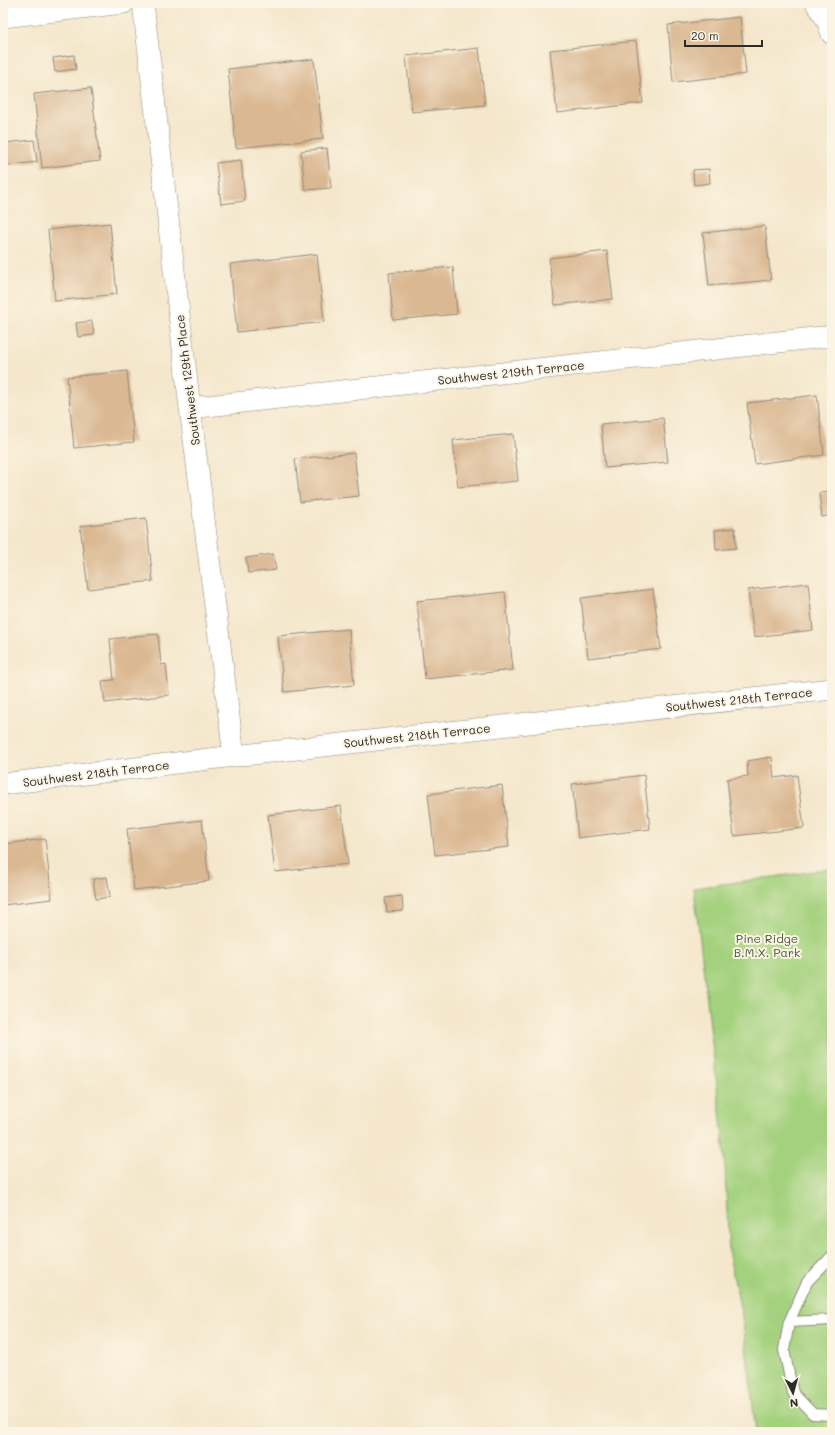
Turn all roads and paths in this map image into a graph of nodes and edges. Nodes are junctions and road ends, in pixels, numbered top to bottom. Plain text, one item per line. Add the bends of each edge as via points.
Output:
1 (124, 3) edge
2 (143, 3) edge
3 (816, 3) edge
4 (3, 17) edge
5 (832, 34) edge
6 (832, 336) edge
7 (190, 408) junction
8 (832, 689) edge
9 (234, 756) junction
10 (3, 784) edge
11 (832, 1256) edge
12 (832, 1320) edge
13 (789, 1322) junction
14 (832, 1415) edge

1 - 4 street
2 - 7 street, Southwest 129th Place
3 - 5 street
6 - 7 street, Southwest 219th Terrace
7 - 9 street, Southwest 129th Place
8 - 9 street, Southwest 218th Terrace
9 - 10 street, Southwest 218th Terrace
11 - 13 lane via 807,1282
12 - 13 lane
13 - 14 lane via 784,1350 793,1393 813,1414

